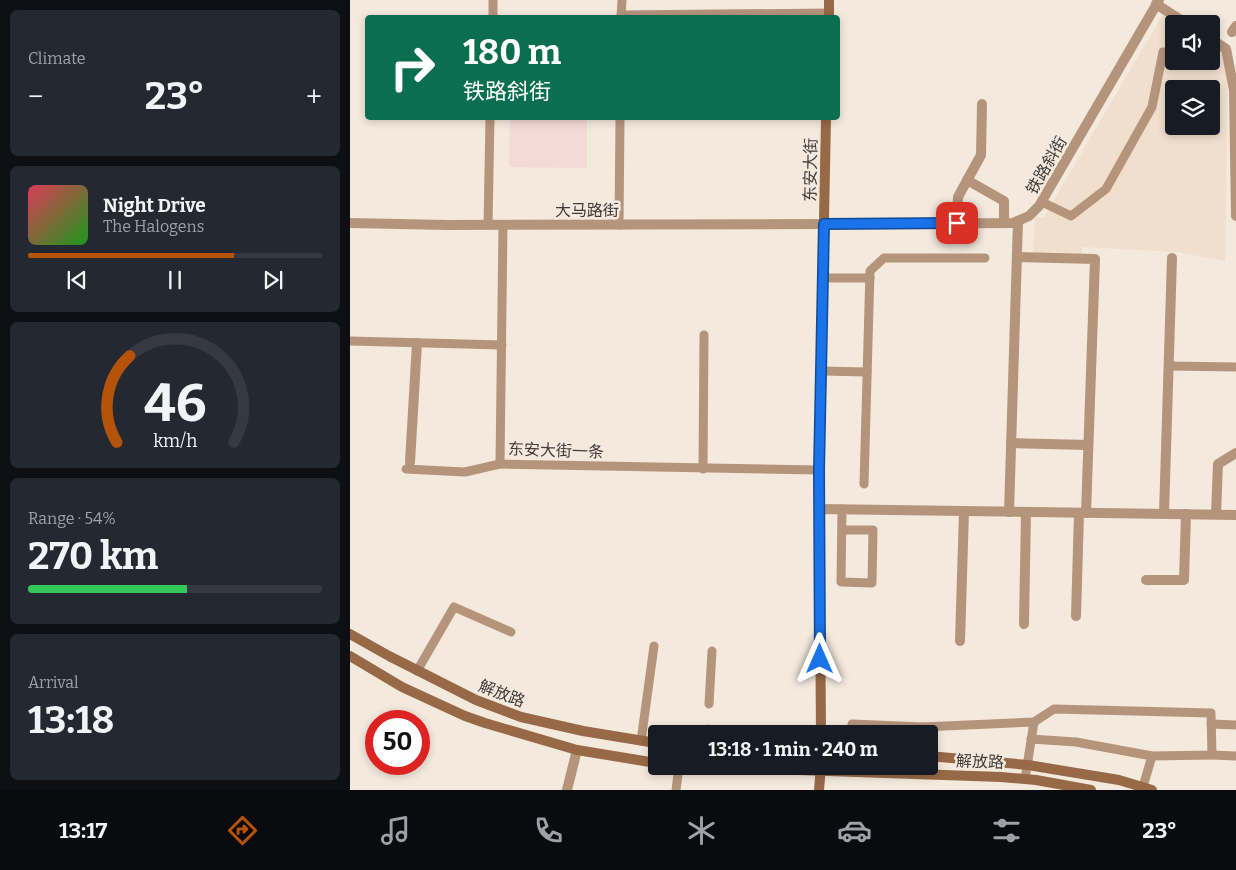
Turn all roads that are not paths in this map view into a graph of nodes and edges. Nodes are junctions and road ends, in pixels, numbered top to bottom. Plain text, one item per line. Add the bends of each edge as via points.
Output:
1 (493, 0) edge
2 (622, 0) edge
3 (829, 0) edge
4 (1158, 2) edge
5 (492, 15) edge
6 (621, 15) edge
7 (829, 15) edge
8 (1175, 15) edge
9 (1220, 45) edge
10 (1226, 49) junction
11 (1165, 52) edge
12 (1236, 54) edge
13 (982, 104) dead end
14 (1235, 112) edge
15 (490, 120) edge
16 (620, 120) edge
17 (826, 120) edge
18 (967, 180) junction
19 (1042, 202) junction
20 (1236, 216) edge
21 (1018, 221) junction
22 (957, 223) junction
23 (1004, 223) junction
24 (824, 224) junction
25 (351, 225) edge
26 (488, 225) junction
27 (504, 225) junction
28 (619, 225) junction
29 (985, 258) dead end
30 (1017, 258) junction
31 (1172, 258) dead end
32 (823, 278) junction
33 (870, 278) junction
34 (704, 335) dead end
35 (350, 342) edge
36 (418, 343) junction
37 (502, 345) junction
38 (1169, 366) junction
39 (1236, 366) edge
40 (821, 371) junction
41 (867, 372) junction
42 (1011, 443) junction
43 (1088, 445) junction
44 (1236, 453) edge
45 (500, 464) junction
46 (408, 465) joint
47 (703, 469) junction
48 (819, 470) junction
49 (864, 484) dead end
50 (819, 509) junction
51 (842, 509) junction
52 (964, 511) junction
53 (1008, 512) junction
54 (1026, 512) junction
55 (1082, 513) junction
56 (1164, 514) junction
57 (1186, 514) junction
58 (1216, 514) junction
59 (1236, 515) edge
60 (842, 530) junction
61 (1146, 580) dead end
62 (1076, 616) dead end
63 (1024, 624) dead end
64 (511, 632) dead end
65 (350, 634) edge
66 (960, 641) dead end
67 (654, 646) dead end
68 (712, 652) dead end
69 (350, 656) edge
70 (417, 671) junction
71 (709, 704) dead end
72 (1034, 722) junction
73 (852, 724) dead end
74 (1211, 724) junction
75 (821, 725) edge
76 (864, 725) edge
77 (1236, 725) edge
78 (938, 729) edge
79 (1031, 739) junction
80 (641, 741) junction
81 (648, 742) edge
82 (577, 750) junction
83 (1212, 755) junction
84 (1152, 756) junction
85 (1236, 756) edge
86 (938, 757) edge
87 (648, 763) edge
88 (1028, 765) junction
89 (938, 771) edge
90 (678, 775) edge
91 (820, 775) edge
92 (1025, 779) junction
93 (1145, 789) edge
94 (567, 790) edge
95 (676, 790) edge
96 (819, 790) edge
97 (1091, 790) edge

1 - 5 lane
2 - 6 lane
3 - 7 main road
4 - 8 street
4 - 19 street, 铁路斜街
9 - 10 street
10 - 12 street
10 - 14 street
11 - 19 lane via 1152,107 1106,189 1070,216
13 - 18 street via 981,155
14 - 20 street
15 - 26 lane
16 - 28 lane
17 - 24 main road, 东安大街
18 - 22 street via 958,197
18 - 23 street via 1004,201
19 - 21 street, 铁路斜街 via 1034,212
21 - 23 street, 铁路斜街
21 - 30 street
22 - 23 street, 铁路斜街
22 - 24 street, 铁路斜街
24 - 28 street, 大马路街
24 - 32 main road, 东安大街
25 - 26 street, 大马路街
26 - 27 street, 大马路街
27 - 28 street, 大马路街
27 - 37 lane, 东安大街一条
29 - 33 lane via 884,258 870,271
30 - 42 street
30 - 43 street via 1095,259
31 - 38 street
32 - 33 lane
32 - 40 main road, 东安大街
33 - 41 lane
34 - 47 lane
35 - 36 lane
36 - 37 lane
36 - 46 street
37 - 45 lane, 东安大街一条
38 - 39 lane
38 - 56 street
40 - 41 lane
40 - 48 main road, 东安大街
41 - 49 lane
42 - 43 street
42 - 53 street
43 - 55 street
44 - 58 street via 1218,464
45 - 46 lane via 465,472
45 - 47 lane, 东安大街一条
47 - 48 lane, 东安大街一条
48 - 50 main road, 东安大街
50 - 51 street
50 - 75 main road, 东安大街
51 - 52 street
51 - 60 lane
52 - 53 street
52 - 66 street
53 - 54 street
54 - 55 street
54 - 63 street
55 - 56 street
55 - 62 street
56 - 57 street
57 - 58 street
57 - 61 street via 1184,580
58 - 59 street
60 - 60 lane via 841,582 872,583 873,530
64 - 70 lane via 454,607
65 - 70 main road, 解放路
67 - 80 lane
68 - 71 lane
69 - 82 main road, 解放路 via 402,686 465,716
70 - 80 main road, 解放路 via 476,700 521,717
72 - 74 lane via 1054,709 1211,712
72 - 78 lane
72 - 79 lane
73 - 76 lane
74 - 77 lane
74 - 83 lane
79 - 84 lane via 1076,742
79 - 88 lane
80 - 81 main road, 解放路
82 - 87 main road, 解放路
82 - 94 street
83 - 84 lane
83 - 85 lane
84 - 93 lane
86 - 88 main road, 解放路
88 - 92 lane
88 - 93 main road, 解放路 via 1119,780
89 - 92 main road, 解放路
90 - 95 lane
91 - 96 main road
92 - 97 main road, 解放路

